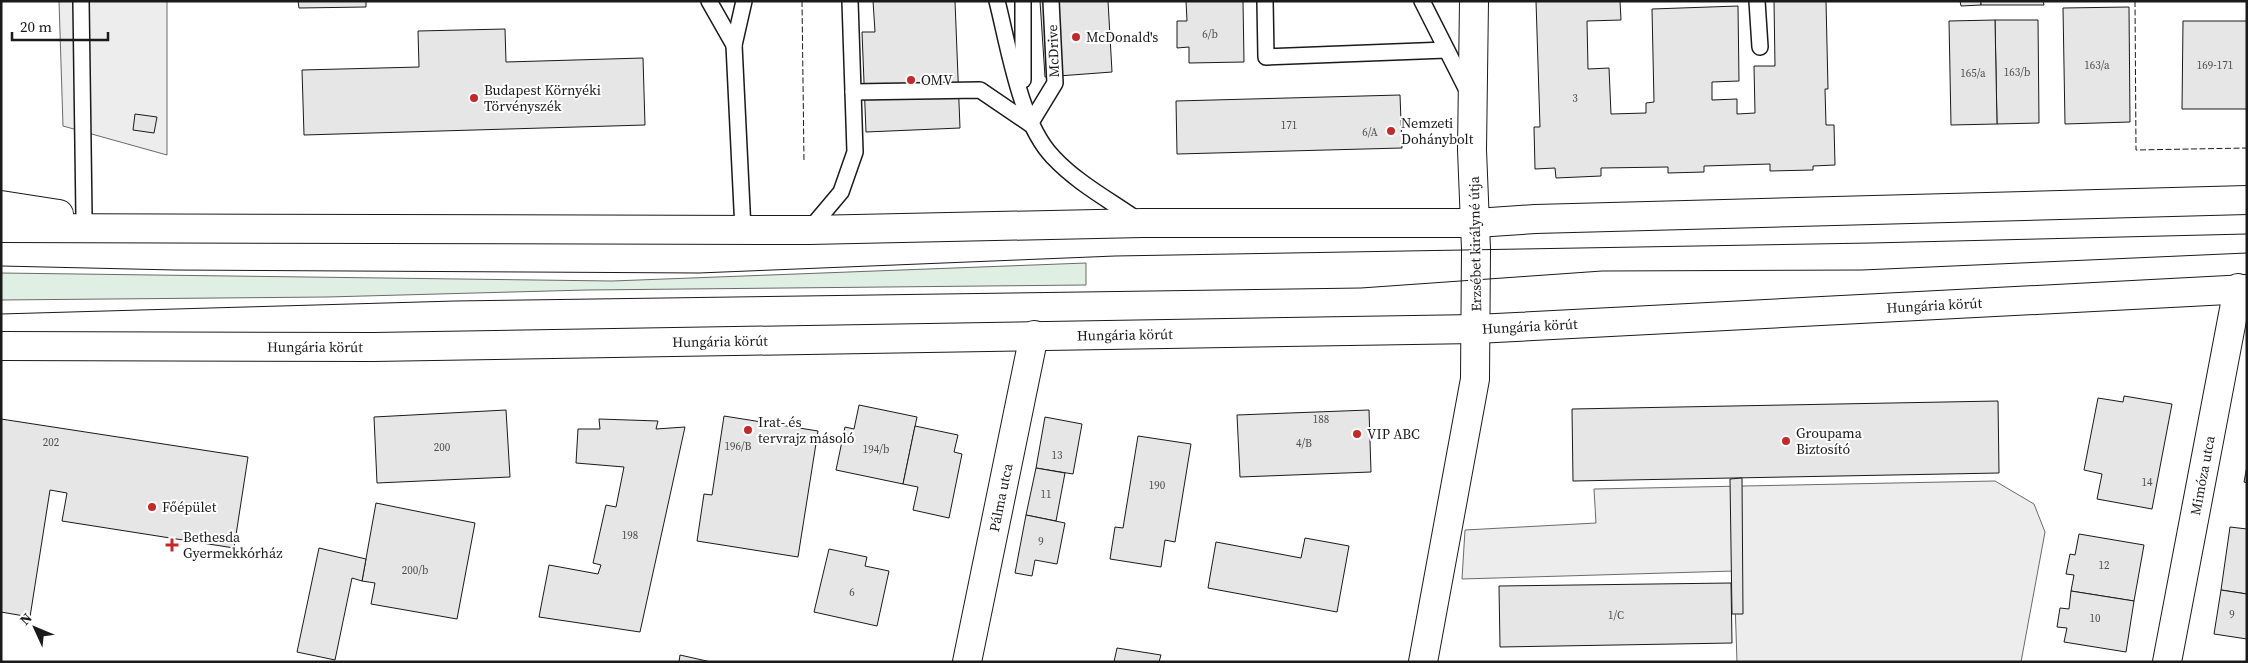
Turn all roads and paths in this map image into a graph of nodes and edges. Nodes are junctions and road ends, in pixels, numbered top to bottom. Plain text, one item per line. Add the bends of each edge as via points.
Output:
1 (81, 1) edge
2 (709, 1) edge
3 (744, 1) edge
4 (850, 1) edge
5 (997, 1) edge
6 (1023, 1) edge
7 (1051, 1) edge
8 (1265, 1) edge
9 (1422, 1) edge
10 (1474, 1) edge
11 (1757, 1) edge
12 (734, 45) junction
13 (1760, 47) dead end
14 (1446, 50) junction
15 (853, 92) junction
16 (1024, 101) junction
17 (1473, 102) junction
18 (1030, 124) junction
19 (2247, 200) edge
20 (1, 206) edge
21 (84, 217) junction
22 (1142, 223) junction
23 (1476, 223) junction
24 (1, 228) edge
25 (162, 228) junction
26 (743, 230) junction
27 (809, 230) junction
28 (2242, 288) edge
29 (1476, 329) junction
30 (1034, 335) junction
31 (1, 346) edge
32 (967, 662) edge
33 (1424, 662) edge
34 (2167, 662) edge

1 - 21 lane
2 - 12 lane
3 - 12 lane
4 - 15 lane
5 - 16 lane
6 - 16 lane, McDrive
7 - 18 lane, McDrive via 1055,83
8 - 14 lane via 1266,57
9 - 14 lane
10 - 17 main road, Erzsébet királyné útja
11 - 13 lane
12 - 26 lane
14 - 17 lane
15 - 18 lane via 980,90
15 - 27 lane via 855,152 841,192
16 - 18 lane
17 - 23 main road, Erzsébet királyné útja
18 - 22 lane via 1053,157
19 - 23 main road
20 - 21 main road
21 - 25 main road
22 - 23 main road
22 - 27 main road
23 - 29 main road, Erzsébet királyné útja
24 - 25 main road
25 - 26 main road
26 - 27 main road
28 - 29 main road, Hungária körút
28 - 34 main road, Mimóza utca
29 - 30 main road, Hungária körút
29 - 33 main road, Erzsébet királyné útja via 1475,378
30 - 31 main road, Hungária körút via 373,347
30 - 32 main road, Pálma utca

